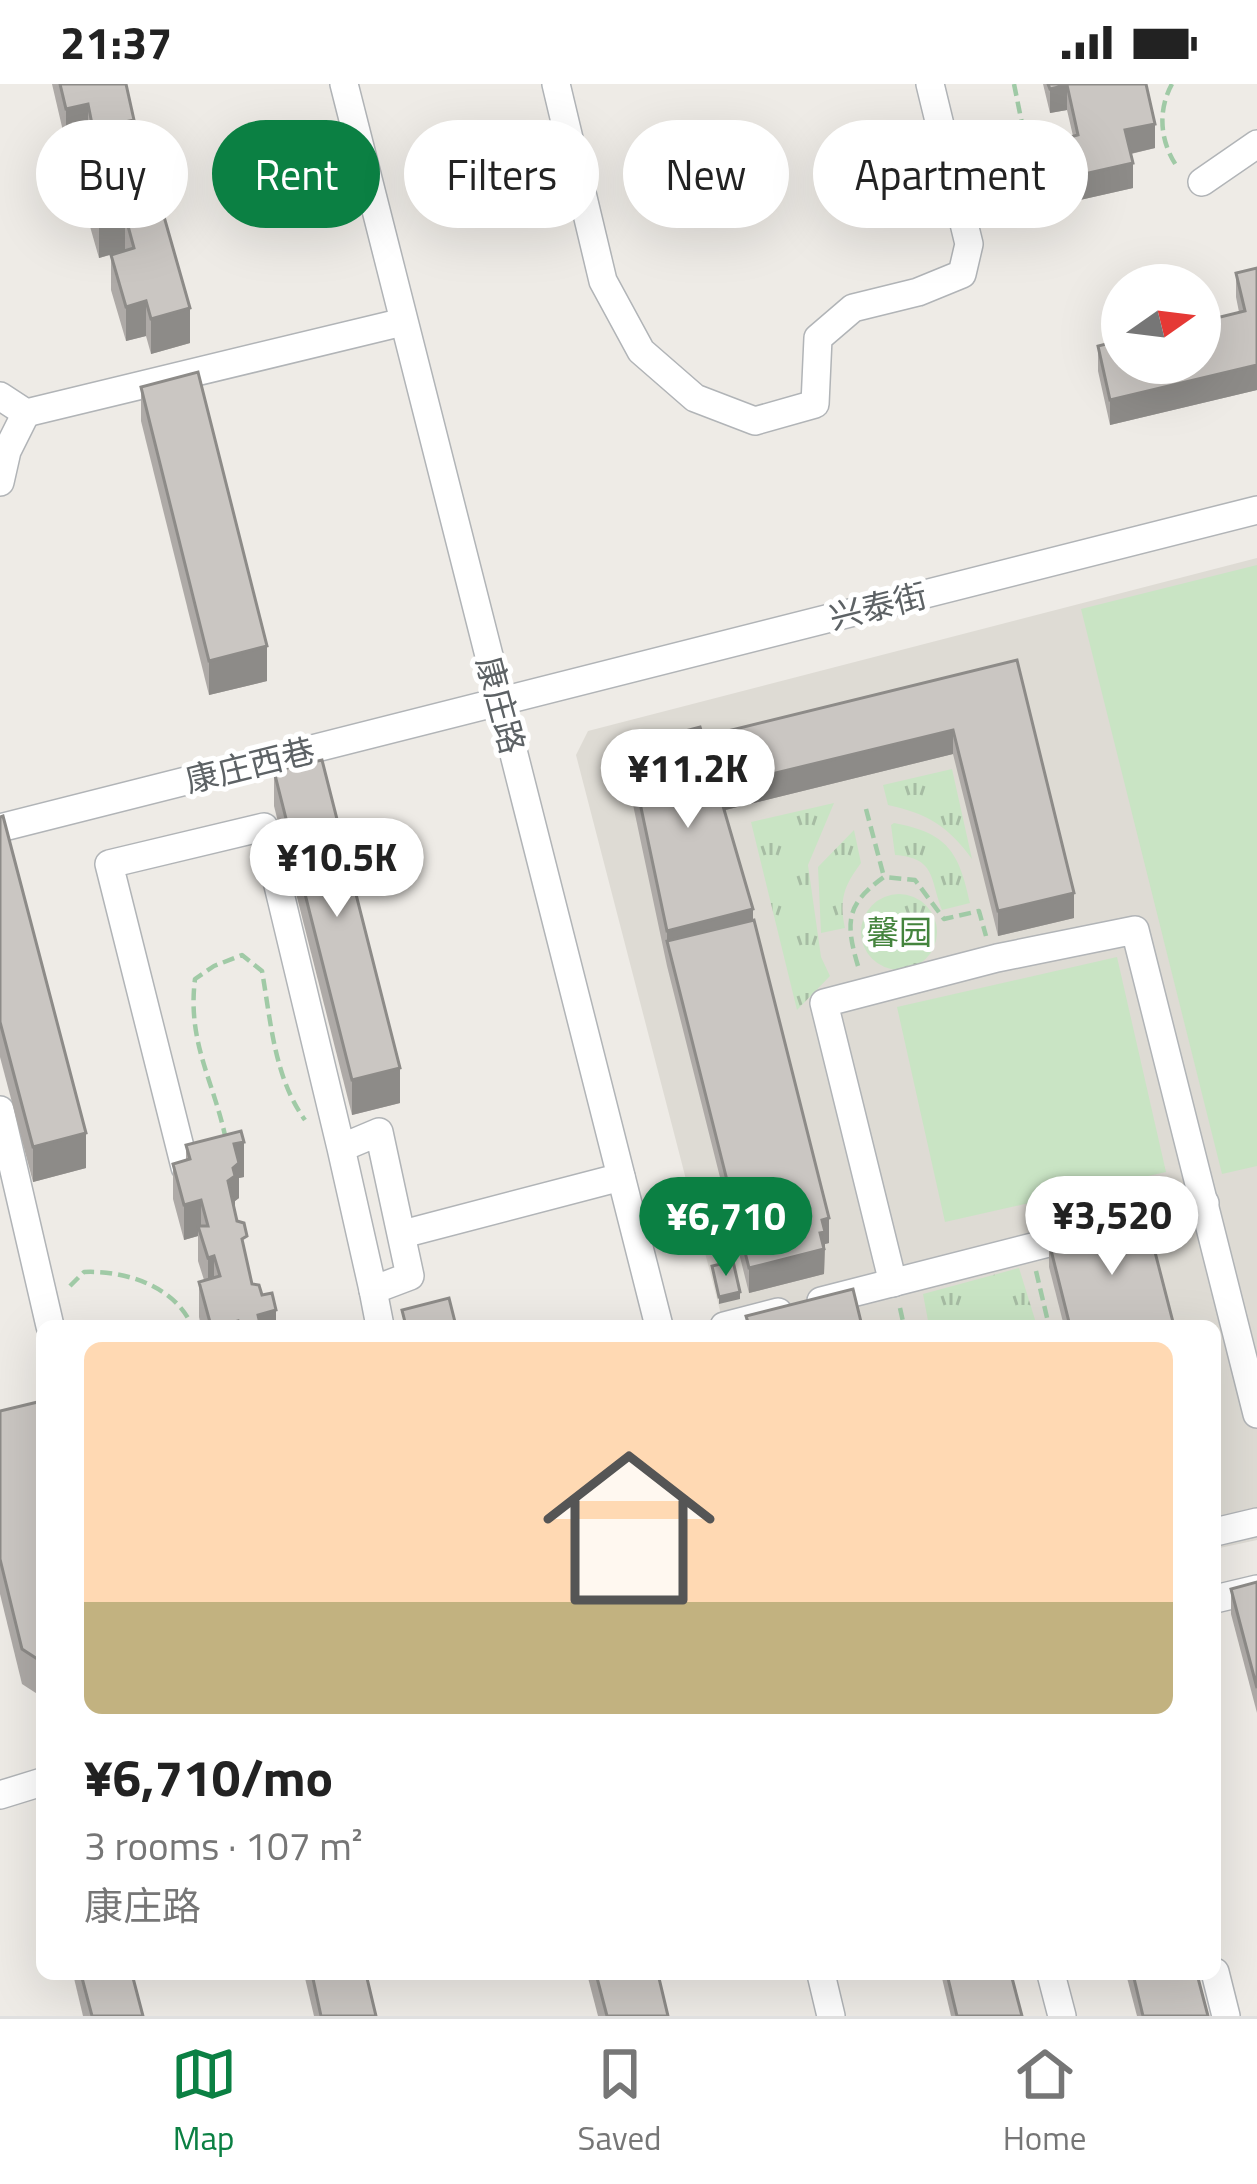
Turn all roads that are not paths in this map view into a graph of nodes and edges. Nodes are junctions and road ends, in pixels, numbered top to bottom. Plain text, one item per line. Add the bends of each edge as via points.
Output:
1 (344, 84) edge
2 (556, 84) edge
3 (929, 84) edge
4 (1257, 144) edge
5 (1202, 182) road end
6 (403, 322) junction
7 (0, 396) edge
8 (26, 413) junction
9 (0, 482) edge
10 (1257, 510) edge
11 (500, 702) junction
12 (0, 828) edge
13 (0, 1110) edge
14 (341, 1148) junction
15 (185, 1167) edge
16 (621, 1177) junction
17 (1204, 1203) junction
18 (403, 1234) junction
19 (893, 1283) junction
20 (373, 1290) junction
21 (49, 1320) edge
22 (379, 1320) edge
23 (657, 1320) edge
24 (751, 1320) edge
25 (1257, 1414) edge
26 (1257, 1522) edge
27 (1221, 1531) edge
28 (1257, 1589) edge
29 (1221, 1598) edge
30 (36, 1784) edge
31 (0, 1795) edge
32 (822, 1980) edge
33 (1053, 1980) edge
34 (1217, 1980) edge
35 (831, 2016) edge
36 (1062, 2016) edge
37 (1226, 2016) edge

1 - 6 street, 康庄路
2 - 3 street via 603,281 640,351 695,398 755,421 815,404 818,338 853,308 962,274 969,244
4 - 5 street
6 - 8 street
6 - 11 street, 康庄路
7 - 8 street
8 - 9 street
10 - 11 street, 兴泰街
11 - 12 street, 康庄西巷
11 - 16 street, 康庄路
13 - 21 street
14 - 15 street via 264,827 109,864
14 - 18 street via 379,1132
14 - 20 street
16 - 18 street
16 - 23 street, 康庄路
17 - 19 street
17 - 19 street via 1136,930 992,959 824,1003
17 - 25 street
18 - 20 street via 410,1276
19 - 24 street
20 - 22 street
26 - 27 street
28 - 29 street
30 - 31 street
32 - 35 street
33 - 36 street
34 - 37 street

